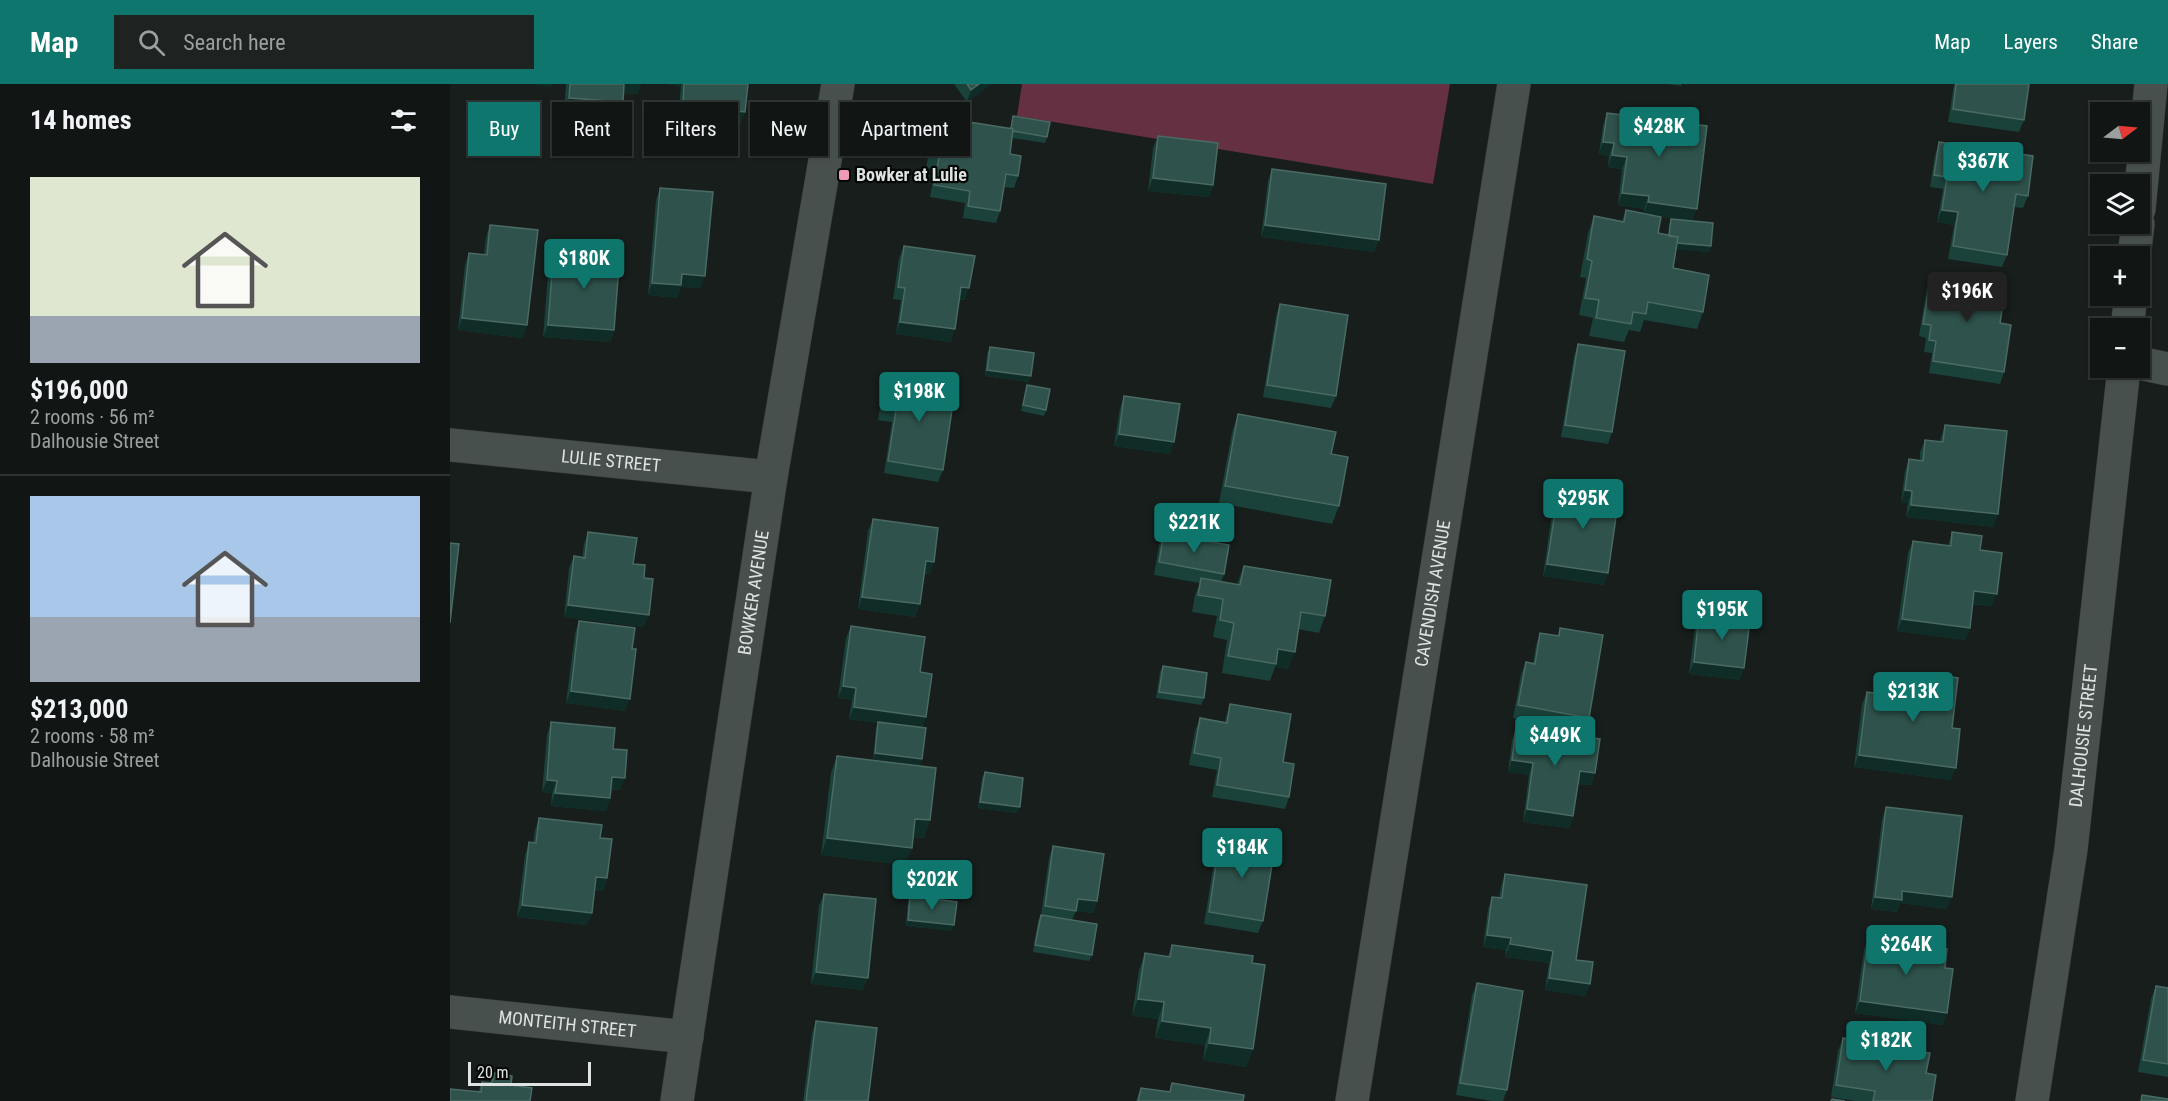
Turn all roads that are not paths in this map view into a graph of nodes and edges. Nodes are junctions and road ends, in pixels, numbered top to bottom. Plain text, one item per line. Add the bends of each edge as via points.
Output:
1 (838, 84) edge
2 (1514, 84) edge
3 (2151, 84) edge
4 (2142, 174) edge
5 (2150, 365) edge
6 (2168, 369) edge
7 (2123, 378) edge
8 (450, 445) edge
9 (771, 477) junction
10 (450, 1012) edge
11 (687, 1037) junction
12 (677, 1101) edge
13 (1352, 1101) edge
14 (2032, 1101) edge

1 - 9 street, BOWKER AVENUE
2 - 13 street, CAVENDISH AVENUE
3 - 4 street
5 - 6 street
7 - 14 street, DALHOUSIE STREET via 2071,849
8 - 9 street, LULIE STREET
9 - 11 street, BOWKER AVENUE
10 - 11 street, MONTEITH STREET
11 - 12 street, BOWKER AVENUE

